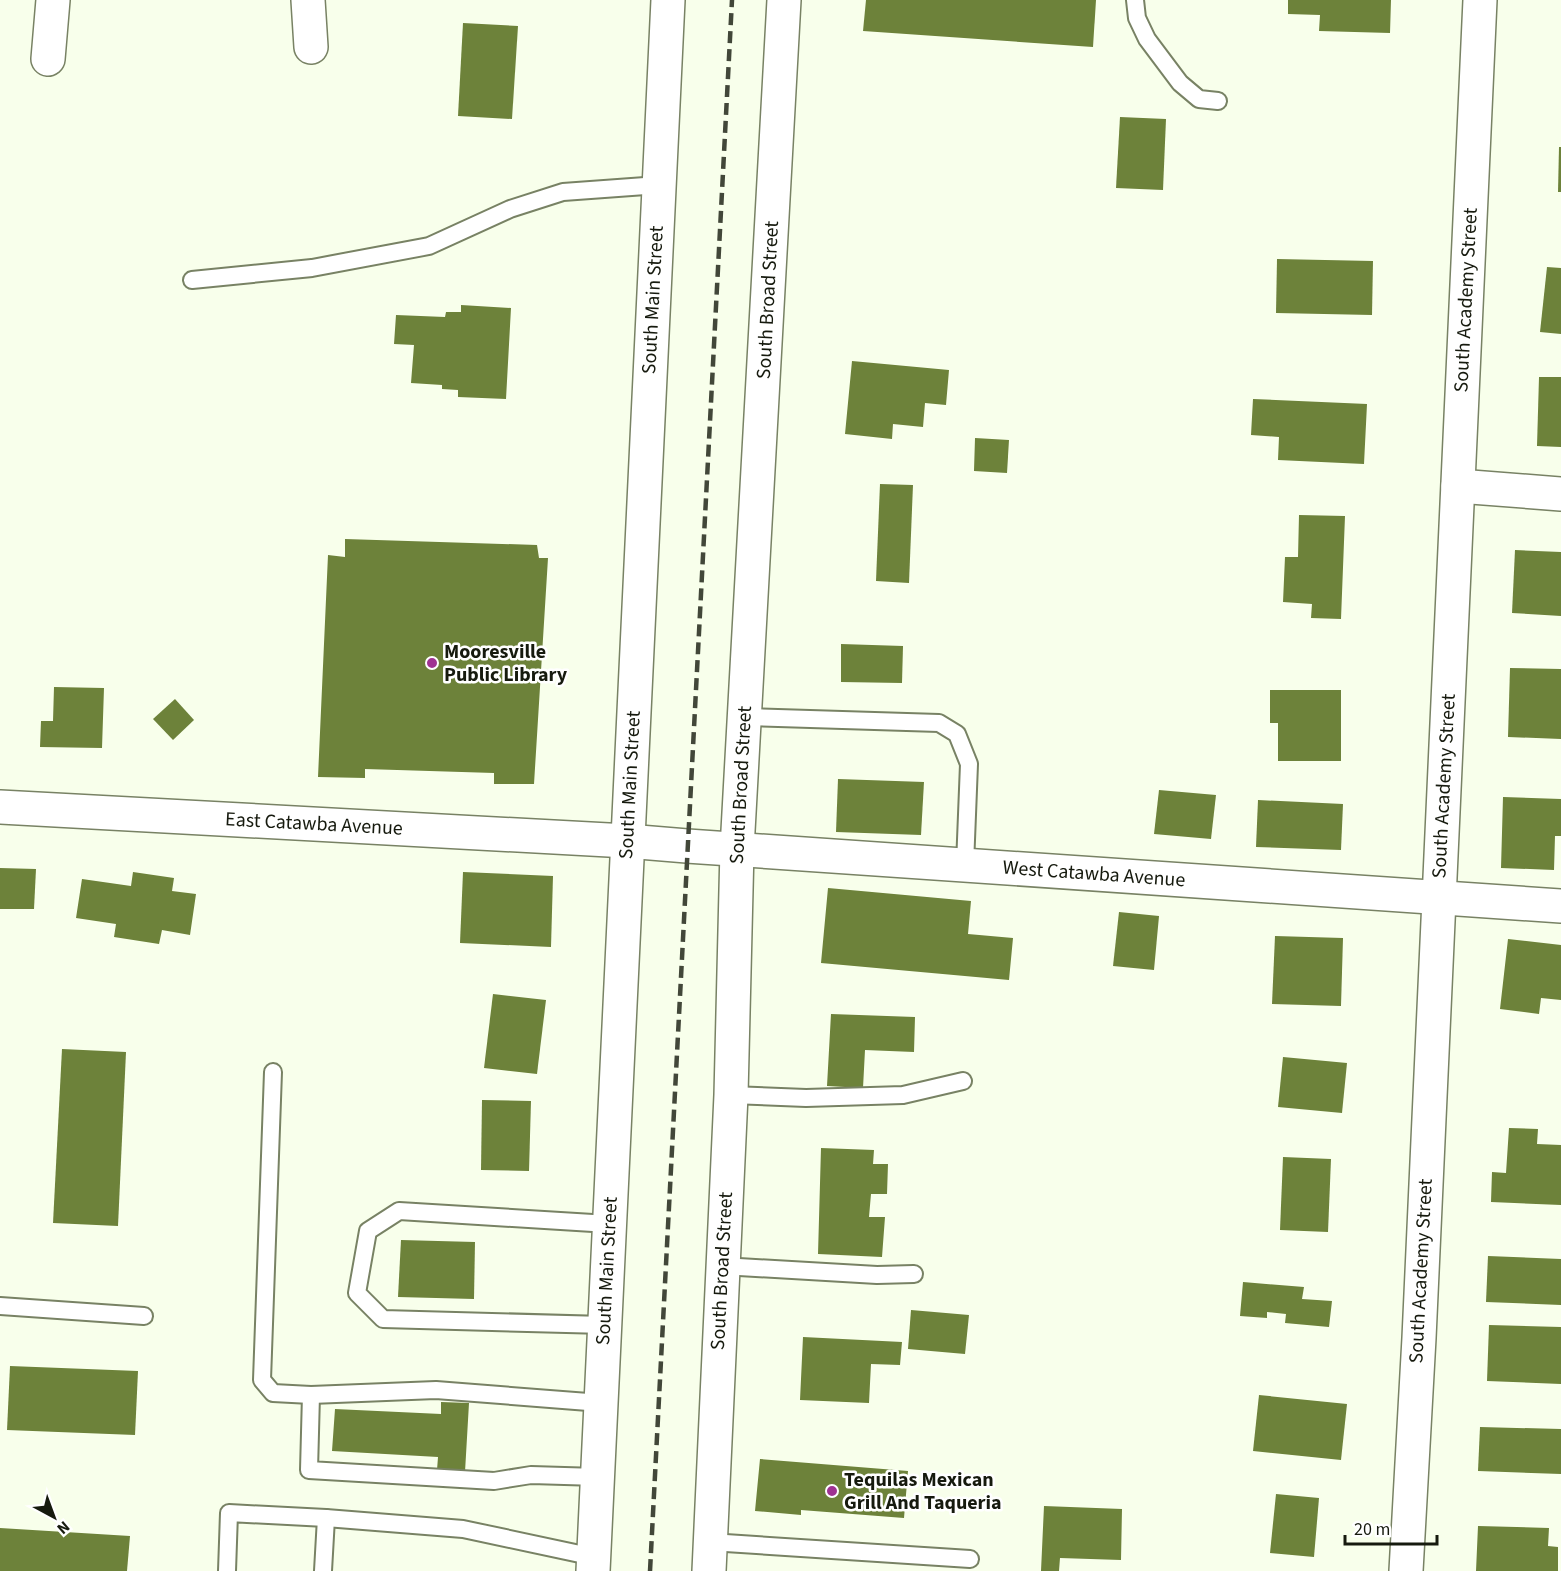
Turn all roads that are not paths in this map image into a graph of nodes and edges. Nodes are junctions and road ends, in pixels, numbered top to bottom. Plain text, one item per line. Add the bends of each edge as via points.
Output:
1 (53, 0) edge
2 (308, 0) edge
3 (668, 0) edge
4 (784, 0) edge
5 (1135, 0) edge
6 (1480, 0) edge
7 (311, 47) dead end
8 (48, 59) dead end
9 (1218, 101) dead end
10 (659, 185) junction
11 (192, 280) dead end
12 (1458, 486) junction
13 (1561, 494) edge
14 (745, 717) junction
15 (0, 807) edge
16 (627, 841) junction
17 (737, 849) junction
18 (966, 864) junction
19 (1439, 898) junction
20 (1561, 906) edge
21 (273, 1072) dead end
22 (963, 1081) dead end
23 (731, 1095) junction
24 (609, 1224) junction
25 (722, 1266) junction
26 (914, 1274) dead end
27 (0, 1306) edge
28 (144, 1316) dead end
29 (604, 1325) junction
30 (311, 1395) junction
31 (601, 1403) junction
32 (598, 1477) junction
33 (326, 1518) junction
34 (709, 1557) edge
35 (970, 1559) dead end
36 (594, 1564) edge
37 (227, 1571) edge
38 (323, 1571) edge
39 (1406, 1571) edge

1 - 8 street
2 - 7 street
3 - 10 street, South Main Street
4 - 14 street, South Broad Street
5 - 9 lane via 1137,18 1147,39 1180,83 1199,99
6 - 12 street, South Academy Street
10 - 11 lane via 563,192 510,209 429,246 312,268
10 - 16 street, South Main Street
12 - 13 street
12 - 19 street, South Academy Street
14 - 17 street, South Broad Street
14 - 18 lane via 939,723 957,734 969,764
15 - 16 street, East Catawba Avenue
16 - 17 street, West Catawba Avenue
16 - 24 street, South Main Street
17 - 18 street, West Catawba Avenue
17 - 23 street, South Broad Street
18 - 19 street, West Catawba Avenue
19 - 20 street, West Catawba Avenue
19 - 39 street, South Academy Street
21 - 30 lane via 262,1380 273,1393
22 - 23 lane via 903,1095
23 - 25 street, South Broad Street
24 - 29 street, South Main Street
24 - 29 lane via 399,1211 368,1231 357,1293 383,1319
25 - 26 lane
25 - 34 street, South Broad Street
27 - 28 lane
29 - 31 street, South Main Street
30 - 31 lane via 436,1390
30 - 32 lane via 309,1470 494,1480 531,1475
31 - 32 street, South Main Street
32 - 36 street, South Main Street
33 - 36 lane via 463,1529
33 - 37 lane via 229,1513
33 - 38 lane
34 - 35 lane

